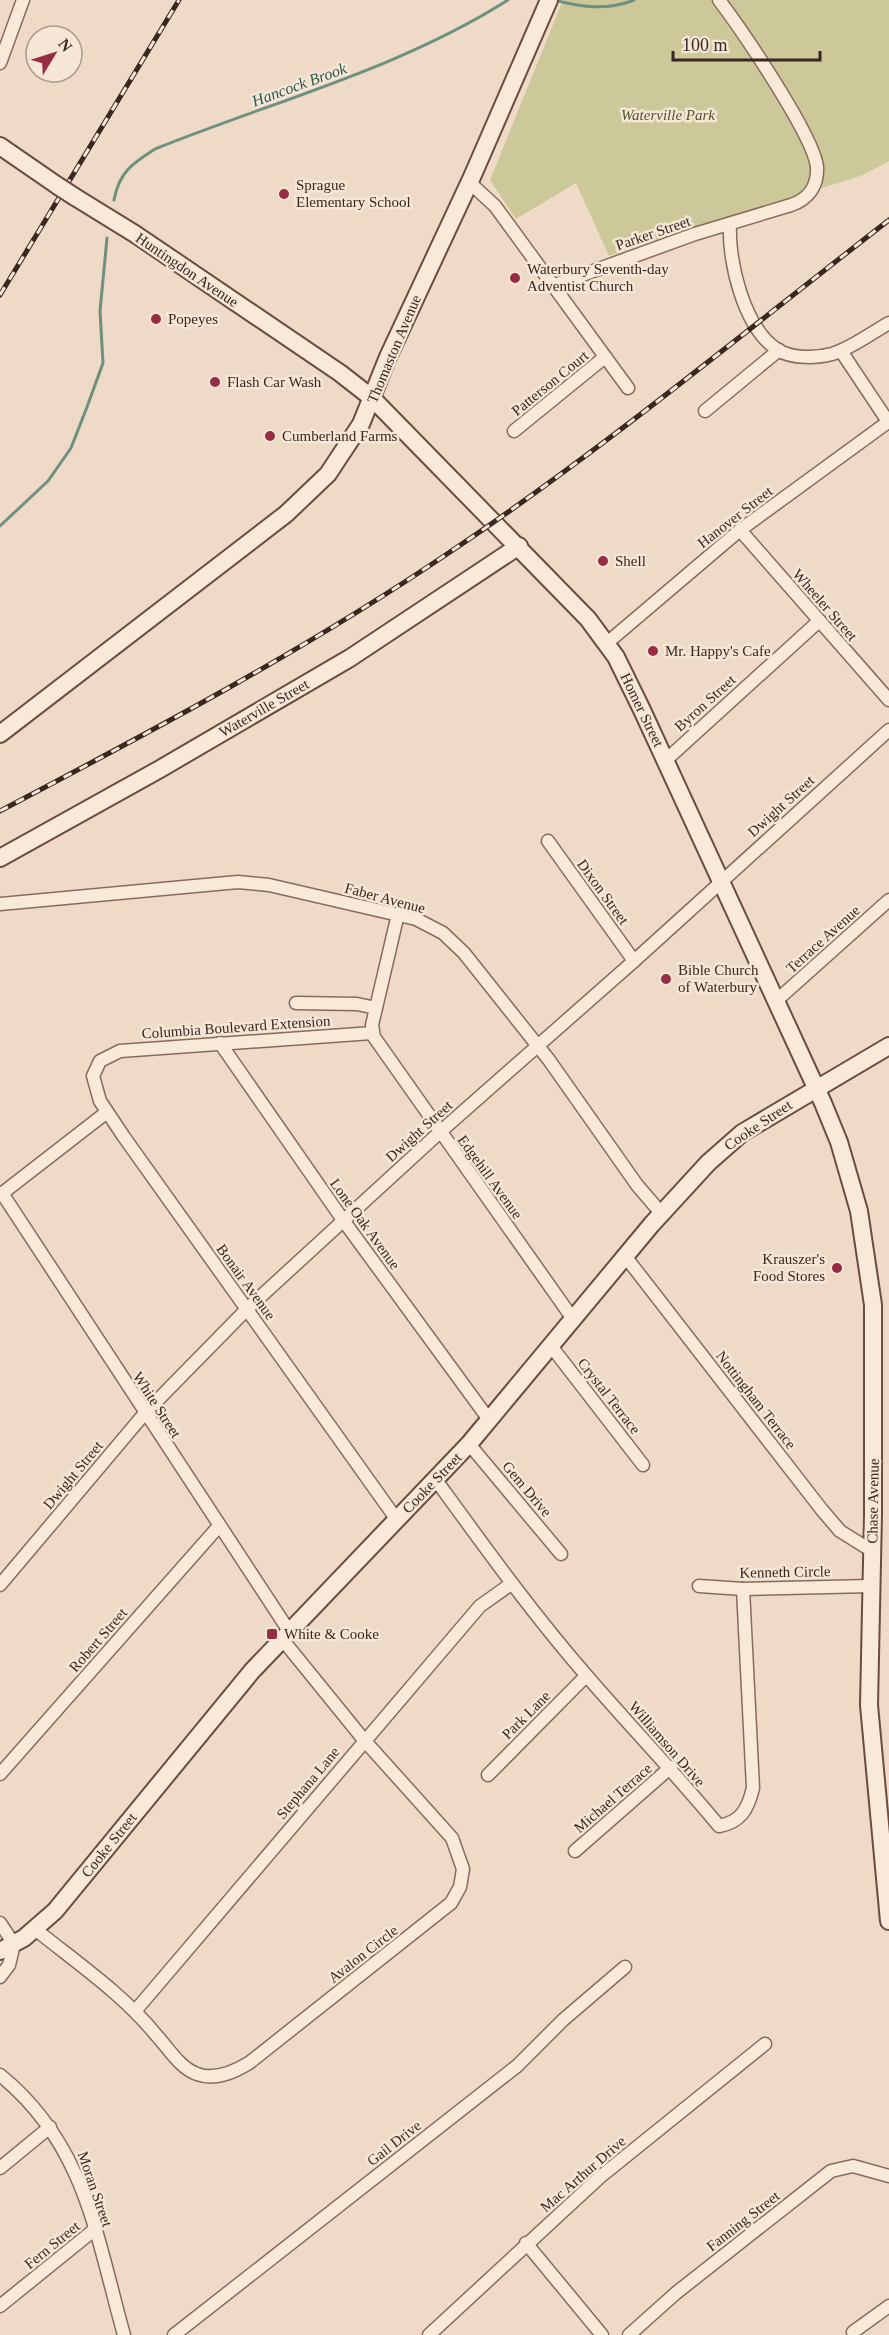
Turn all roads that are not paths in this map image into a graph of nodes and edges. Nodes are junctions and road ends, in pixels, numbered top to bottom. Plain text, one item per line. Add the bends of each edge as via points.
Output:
1 (23, 0) edge
2 (719, 0) edge
3 (547, 4) edge
4 (0, 63) edge
5 (0, 146) edge
6 (469, 182) junction
7 (730, 225) junction
8 (552, 286) junction
9 (889, 323) edge
10 (779, 350) junction
11 (841, 351) junction
12 (605, 357) junction
13 (628, 388) dead end
14 (372, 398) junction
15 (705, 411) dead end
16 (889, 422) edge
17 (514, 431) dead end
18 (740, 530) junction
19 (519, 546) junction
20 (819, 621) junction
21 (607, 643) junction
22 (889, 699) edge
23 (889, 730) edge
24 (0, 734) edge
25 (666, 760) junction
26 (548, 841) dead end
27 (0, 858) edge
28 (722, 880) junction
29 (889, 900) edge
30 (0, 904) edge
31 (398, 914) junction
32 (634, 961) junction
33 (776, 1001) junction
34 (296, 1003) dead end
35 (376, 1008) junction
36 (372, 1033) junction
37 (220, 1042) junction
38 (538, 1046) junction
39 (889, 1046) edge
40 (103, 1058) joint
41 (816, 1088) junction
42 (107, 1112) junction
43 (440, 1132) junction
44 (1, 1194) edge
45 (661, 1213) junction
46 (343, 1220) junction
47 (625, 1256) junction
48 (247, 1309) junction
49 (573, 1319) junction
50 (551, 1346) junction
51 (145, 1413) junction
52 (490, 1421) junction
53 (470, 1444) junction
54 (643, 1465) dead end
55 (436, 1479) junction
56 (397, 1520) junction
57 (219, 1526) junction
58 (872, 1551) junction
59 (561, 1554) dead end
60 (511, 1584) junction
61 (0, 1585) edge
62 (699, 1586) dead end
63 (871, 1586) junction
64 (743, 1589) junction
65 (285, 1635) junction
66 (586, 1676) junction
67 (364, 1740) junction
68 (671, 1767) junction
69 (0, 1774) edge
70 (488, 1775) dead end
71 (575, 1851) dead end
72 (889, 1921) edge
73 (0, 1923) edge
74 (35, 1929) junction
75 (7, 1947) edge
76 (625, 1967) dead end
77 (0, 1977) edge
78 (136, 2010) junction
79 (765, 2044) dead end
80 (0, 2075) edge
81 (50, 2127) junction
82 (0, 2168) edge
83 (889, 2176) edge
84 (94, 2230) junction
85 (526, 2243) junction
86 (0, 2306) edge
87 (889, 2306) edge
88 (853, 2332) dead end
89 (124, 2335) edge
90 (174, 2335) edge
91 (429, 2335) edge
92 (602, 2335) edge
93 (629, 2335) edge

1 - 4 street
2 - 7 street, Parker Street via 801,129 817,168 814,185 802,200
3 - 6 main road, Thomaston Avenue
5 - 14 main road, Huntingdon Avenue, bridge
6 - 8 street via 495,206
6 - 14 main road, Thomaston Avenue
7 - 8 street, Parker Street
7 - 10 street via 729,251 743,297 760,332
8 - 12 street
9 - 11 street
10 - 11 street via 802,356
10 - 15 street
11 - 16 street
12 - 13 street
12 - 17 street, Patterson Court
14 - 19 main road, Homer Street
14 - 24 main road, Thomaston Avenue via 344,452 312,492 196,586
16 - 18 street, Hanover Street
18 - 20 street, Wheeler Street
18 - 21 street, Hanover Street
19 - 21 main road, Homer Street
19 - 27 main road, Waterville Street via 325,672
20 - 22 street, Wheeler Street
20 - 25 street, Byron Street
21 - 25 main road, Homer Street
23 - 28 street, Dwight Street
25 - 28 main road, Homer Street
26 - 32 street, Dixon Street
28 - 32 street, Dwight Street
28 - 33 main road, Homer Street
29 - 33 street, Terrace Avenue
30 - 31 street, Faber Avenue via 238,882 269,885
31 - 35 street
31 - 38 street, Faber Avenue via 432,926 455,943
32 - 38 street, Dwight Street
33 - 41 main road, Homer Street
34 - 35 street, Columbia Boulevard Extension
35 - 36 street
36 - 37 street, Columbia Boulevard Extension
36 - 43 street, Edgehill Avenue
37 - 40 street, Columbia Boulevard Extension via 120,1051
37 - 46 street, Lone Oak Avenue
38 - 43 street, Dwight Street
38 - 45 street, Faber Avenue
39 - 41 main road, Cooke Street
40 - 42 street, Bonair Avenue via 95,1066 93,1076
41 - 45 main road, Cooke Street via 727,1144
41 - 58 main road, Chase Avenue via 854,1191 869,1265 875,1350
42 - 44 street
42 - 48 street, Bonair Avenue
43 - 46 street, Dwight Street
43 - 49 street, Edgehill Avenue
44 - 51 street, White Street
45 - 47 main road, Cooke Street
46 - 48 street, Dwight Street
46 - 52 street, Lone Oak Avenue
47 - 49 main road, Cooke Street
47 - 58 street, Nottingham Terrace via 822,1510 840,1531
48 - 51 street, Dwight Street
48 - 56 street, Bonair Avenue
49 - 50 main road, Cooke Street
50 - 52 main road, Cooke Street
50 - 54 street, Crystal Terrace
51 - 57 street, White Street
51 - 61 street, Dwight Street
52 - 53 main road, Cooke Street
53 - 55 main road, Cooke Street
53 - 59 street, Gem Drive
55 - 56 main road, Cooke Street
55 - 60 street, Williamson Drive
56 - 65 main road, Cooke Street
57 - 65 street, White Street
57 - 69 street, Robert Street
58 - 63 main road, Chase Avenue
60 - 66 street, Williamson Drive
60 - 67 street, Stephana Lane via 480,1606
62 - 64 street, Kenneth Circle
63 - 64 street, Kenneth Circle
63 - 72 main road, Chase Avenue via 870,1726
64 - 68 street, Williamson Drive via 753,1788 749,1807 733,1824 719,1826
65 - 67 street, Avalon Circle
65 - 74 main road, Cooke Street via 63,1901
66 - 68 street, Williamson Drive
66 - 70 street, Park Lane
67 - 78 street, Stephana Lane
67 - 78 street, Avalon Circle via 452,1838 463,1869 460,1887 451,1903 232,2073 198,2075 183,2066
68 - 71 street, Michael Terrace
73 - 75 street
74 - 75 main road, Cooke Street
74 - 78 street, Avalon Circle
75 - 77 street via 9,1965
76 - 90 street, Gail Drive via 517,2066
79 - 85 street, Mac Arthur Drive via 600,2177
80 - 81 street, Moran Street
81 - 82 street
81 - 84 street, Moran Street via 76,2172
83 - 93 street, Fanning Street via 853,2166 831,2171
84 - 86 street, Fern Street
84 - 89 street, Moran Street
85 - 91 street, Mac Arthur Drive
85 - 92 street
87 - 88 street

